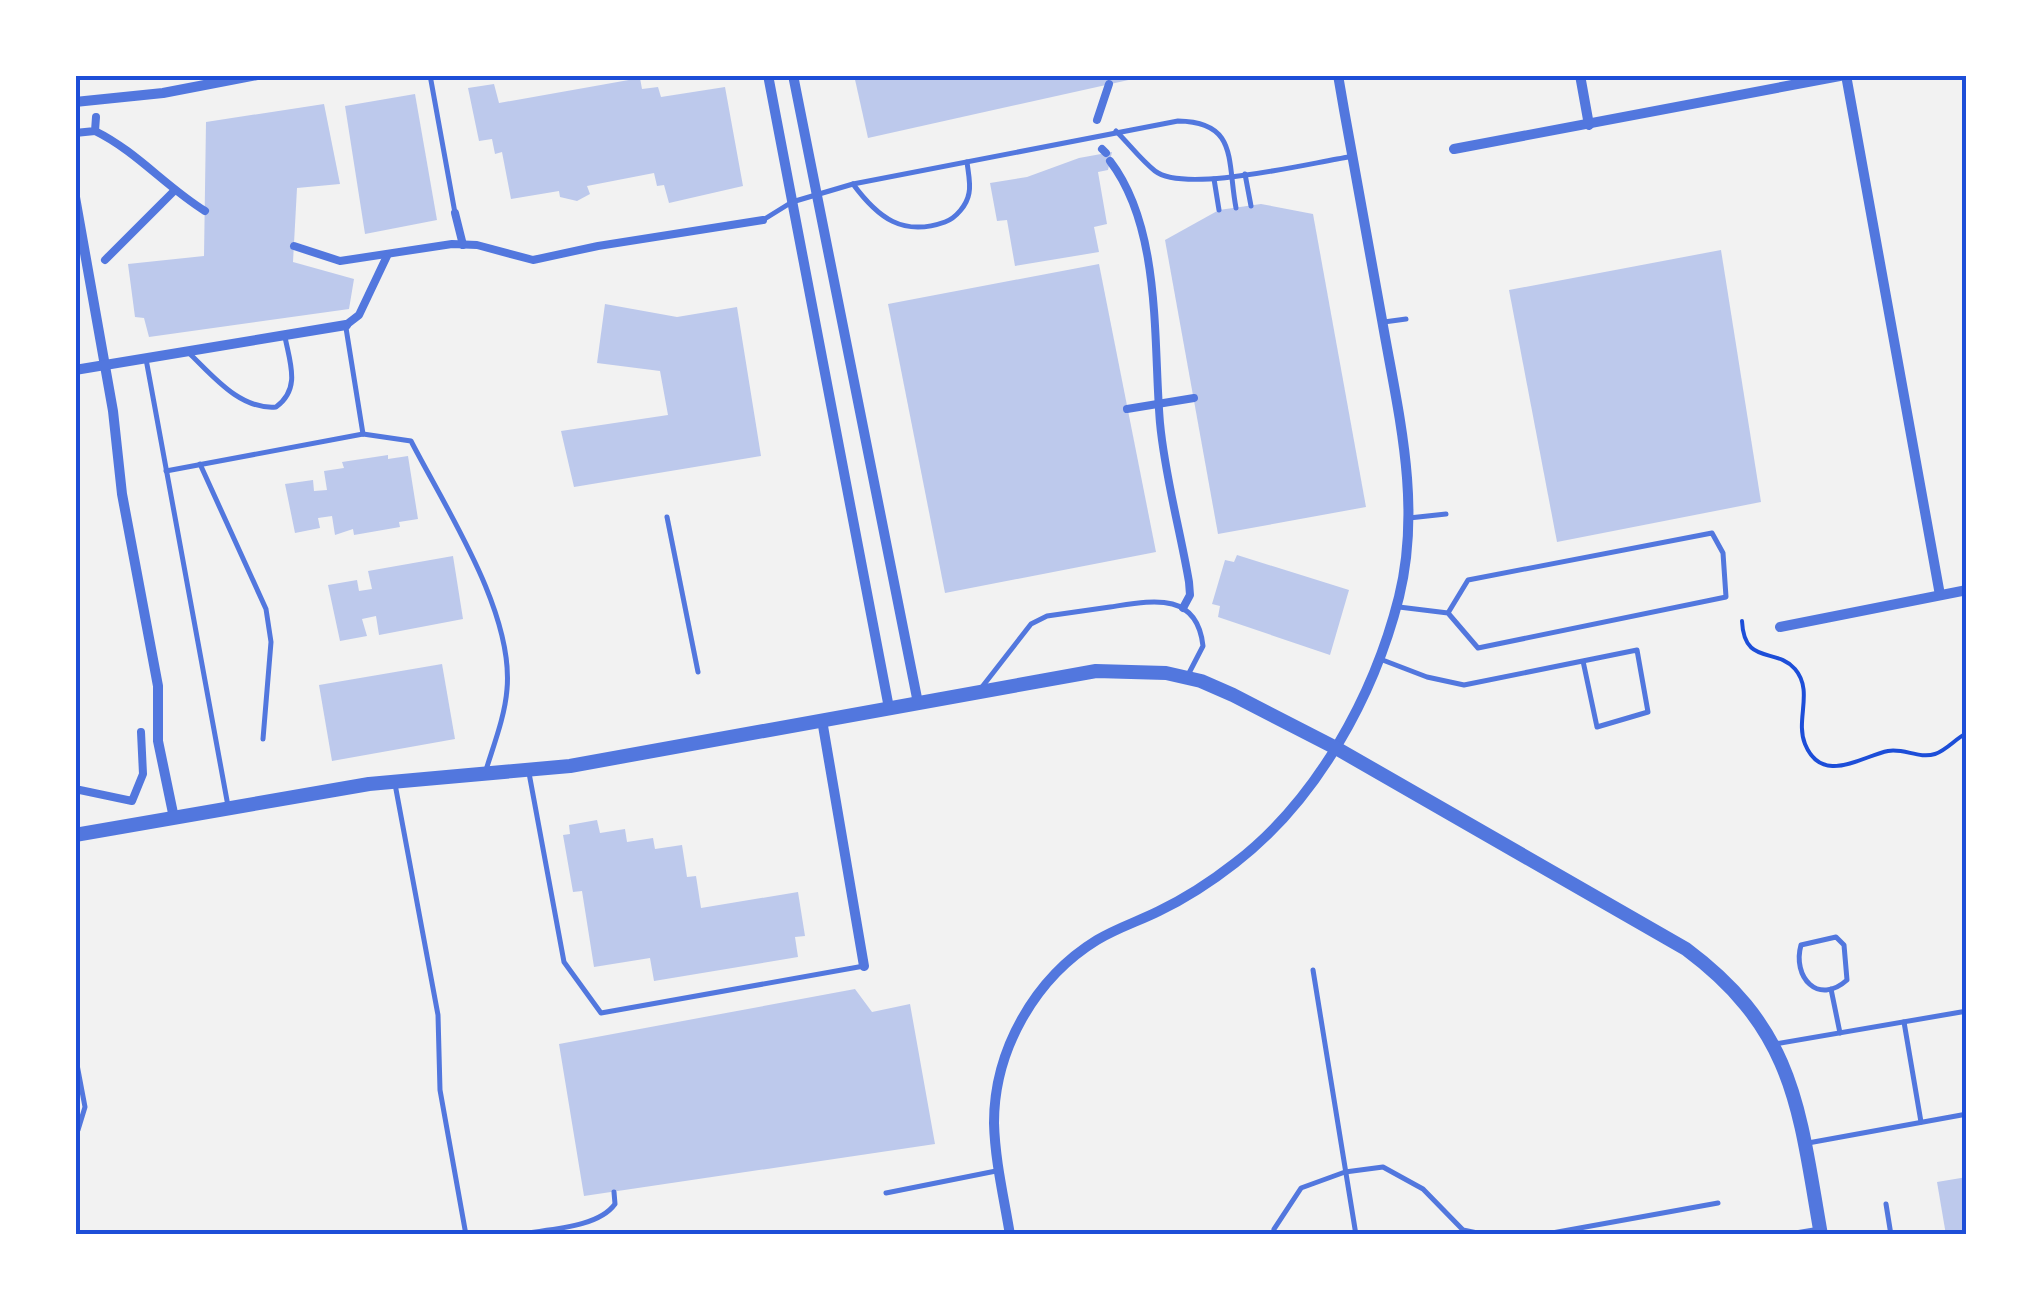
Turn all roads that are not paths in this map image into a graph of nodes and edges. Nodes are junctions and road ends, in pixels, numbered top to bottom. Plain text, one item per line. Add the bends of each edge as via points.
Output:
1 (257, 75) edge
2 (430, 75) edge
3 (768, 75) edge
4 (793, 75) edge
5 (1338, 75) edge
6 (1580, 75) edge
7 (1845, 75) edge
8 (1108, 84) dead end
9 (75, 102) edge
10 (96, 117) dead end
11 (1096, 120) dead end
12 (1589, 125) junction
13 (95, 130) junction
14 (1116, 131) junction
15 (75, 133) edge
16 (1454, 149) dead end
17 (1106, 154) dead end
18 (1352, 156) junction
19 (967, 162) junction
20 (1245, 174) junction
21 (1231, 176) junction
22 (1214, 179) junction
23 (853, 184) junction
24 (174, 191) junction
25 (815, 194) junction
26 (75, 197) edge
27 (792, 202) junction
28 (1251, 206) dead end
29 (1236, 208) dead end
30 (1219, 210) dead end
31 (205, 211) dead end
32 (455, 213) joint
33 (763, 220) joint
34 (463, 244) junction
35 (294, 246) dead end
36 (386, 256) junction
37 (104, 260) dead end
38 (1406, 319) dead end
39 (1382, 323) junction
40 (346, 325) junction
41 (284, 336) junction
42 (186, 351) junction
43 (146, 358) junction
44 (105, 364) junction
45 (75, 370) edge
46 (1194, 398) dead end
47 (1160, 404) junction
48 (1127, 409) dead end
49 (362, 434) junction
50 (200, 464) junction
51 (166, 470) junction
52 (1446, 514) dead end
53 (667, 516) dead end
54 (1409, 518) junction
55 (1967, 590) edge
56 (1940, 595) junction
57 (1396, 606) junction
58 (1183, 608) junction
59 (1448, 613) junction
60 (1780, 626) dead end
61 (1378, 658) junction
62 (1583, 661) junction
63 (698, 672) dead end
64 (1187, 678) junction
65 (978, 692) junction
66 (918, 702) junction
67 (889, 708) junction
68 (822, 720) junction
69 (141, 732) dead end
70 (263, 739) dead end
71 (1336, 748) junction
72 (529, 770) junction
73 (486, 773) junction
74 (394, 781) junction
75 (75, 788) edge
76 (228, 808) junction
77 (174, 818) junction
78 (75, 835) edge
79 (864, 966) joint
80 (1313, 970) dead end
81 (1831, 989) junction
82 (1967, 1011) edge
83 (1904, 1022) junction
84 (1840, 1033) junction
85 (1774, 1044) junction
86 (75, 1054) edge
87 (1967, 1114) edge
88 (1921, 1122) junction
89 (75, 1131) edge
90 (1805, 1144) junction
91 (999, 1170) junction
92 (1345, 1172) junction
93 (614, 1192) dead end
94 (886, 1193) dead end
95 (1718, 1203) dead end
96 (1886, 1204) dead end
97 (1820, 1232) edge
98 (466, 1235) edge
99 (516, 1235) edge
100 (1010, 1235) edge
101 (1273, 1235) edge
102 (1356, 1235) edge
103 (1487, 1235) edge
104 (1542, 1235) edge
105 (1783, 1235) edge
106 (1891, 1235) edge

1 - 9 street
2 - 32 lane
3 - 27 street
4 - 25 street
5 - 18 street
6 - 12 street
7 - 12 street
7 - 56 street
8 - 11 street
10 - 13 street
12 - 16 street
13 - 15 street
13 - 24 street
14 - 19 lane
14 - 21 lane via 1178,121 1214,128 1224,137
14 - 22 lane via 1157,173
17 - 47 street via 1130,194 1142,232
18 - 20 lane
18 - 39 street
19 - 23 lane
19 - 23 lane via 970,195 954,219 925,229 897,225 869,206
20 - 21 lane
20 - 28 lane
21 - 22 lane
21 - 29 lane
22 - 30 lane
23 - 25 lane
24 - 31 street
24 - 37 street
25 - 27 lane
25 - 66 street
26 - 44 street
27 - 33 lane
27 - 67 street
32 - 34 street
33 - 34 street via 534,260
34 - 36 street
35 - 36 street via 340,262
36 - 40 street via 360,316
38 - 39 lane
39 - 54 street
40 - 41 street
40 - 49 lane
41 - 42 street
41 - 42 lane via 292,389 276,407 241,400
42 - 43 street
43 - 44 street
43 - 51 lane
44 - 45 street
44 - 77 street
46 - 47 street
47 - 48 street
47 - 58 street via 1170,497 1189,582
49 - 50 lane
49 - 73 lane via 412,441 500,625 508,687
50 - 51 lane
50 - 70 lane via 266,609 272,642
51 - 76 lane
52 - 54 lane
53 - 63 lane
54 - 57 street
55 - 56 street
56 - 60 street
57 - 59 lane
57 - 61 street
58 - 64 lane via 1198,623 1204,646
58 - 65 lane via 1157,600 1047,616 1031,624
59 - 59 lane via 1468,580 1712,534 1723,553 1726,597 1478,648
61 - 62 lane via 1464,685
61 - 71 street
62 - 62 lane via 1597,727 1648,712 1637,650
64 - 65 street via 1096,671
64 - 71 street
65 - 66 street
66 - 67 street
67 - 68 street
68 - 72 street
68 - 79 street
69 - 75 street via 143,774 132,801
71 - 85 street via 1686,949 1738,993
71 - 91 street via 1296,804 1238,861 1184,898 1097,940 1036,996 1008,1049 997,1089
72 - 73 street
72 - 79 lane via 564,962 601,1013
73 - 74 street
74 - 76 street
74 - 98 lane via 438,1016 440,1090
76 - 77 street
77 - 78 street
80 - 92 lane
81 - 81 lane via 1849,975 1844,945 1836,937 1807,942 1799,951 1805,983
81 - 84 lane
82 - 83 lane
83 - 84 lane
83 - 88 lane
84 - 85 lane
85 - 90 street via 1790,1077
86 - 89 lane via 85,1107
87 - 88 lane
88 - 90 lane
90 - 97 street
91 - 94 lane
91 - 100 street
92 - 101 lane via 1301,1188
92 - 102 lane
92 - 103 lane via 1383,1167 1424,1189 1464,1230
93 - 99 lane via 608,1213
95 - 104 lane
96 - 106 lane
97 - 105 lane

